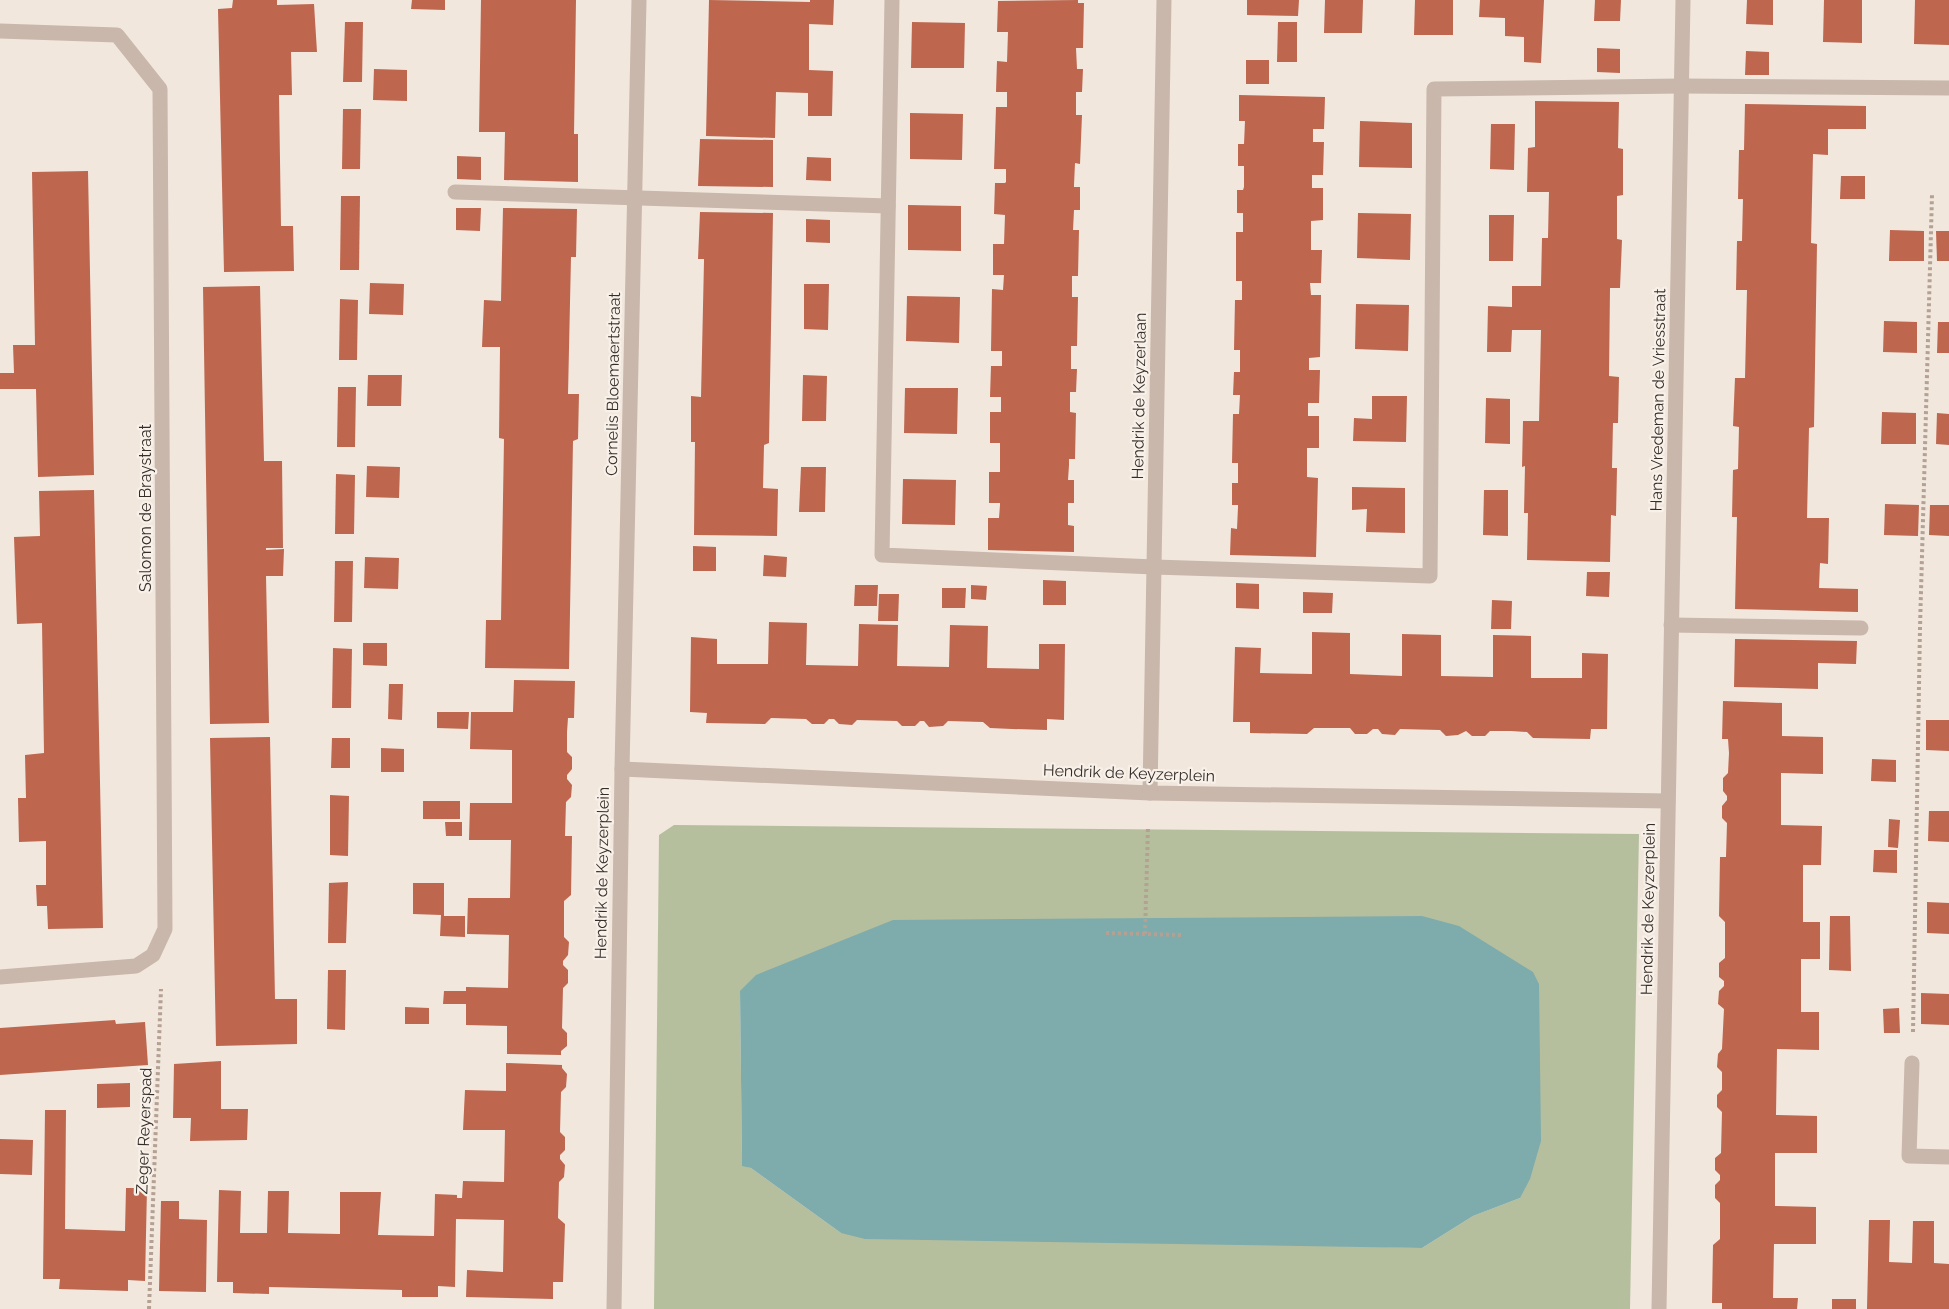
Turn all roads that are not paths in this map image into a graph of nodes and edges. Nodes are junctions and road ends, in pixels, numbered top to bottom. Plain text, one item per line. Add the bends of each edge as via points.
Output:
1 (639, 0) edge
2 (892, 0) edge
3 (1164, 0) edge
4 (1683, 0) edge
5 (0, 31) edge
6 (1682, 86) junction
7 (1949, 88) edge
8 (455, 192) dead end
9 (635, 198) junction
10 (888, 206) junction
11 (1154, 567) junction
12 (1671, 625) junction
13 (1862, 628) dead end
14 (621, 769) junction
15 (1150, 793) junction
16 (1668, 801) junction
17 (0, 977) edge
18 (1912, 1063) road end
19 (1949, 1157) edge
20 (614, 1309) edge
21 (1659, 1309) edge

1 - 9 street, Cornelis Bloemaertstraat
2 - 10 street
3 - 11 street, Hendrik de Keyzerlaan
4 - 6 street, Hans Vredeman de Vriesstraat
5 - 17 street, Salomon de Braystraat via 117,35 160,89 165,929 153,955 136,966
6 - 7 street
6 - 11 street via 1434,89 1430,576
6 - 12 street, Hans Vredeman de Vriesstraat
8 - 9 street
9 - 10 street
9 - 14 street, Cornelis Bloemaertstraat
10 - 11 street via 882,555
11 - 15 street, Hendrik de Keyzerlaan
12 - 13 street
12 - 16 street, Hans Vredeman de Vriesstraat
14 - 15 street, Hendrik de Keyzerplein
14 - 20 street, Hendrik de Keyzerplein
15 - 16 street, Hendrik de Keyzerplein
16 - 21 street, Hendrik de Keyzerplein
18 - 19 street via 1910,1156

